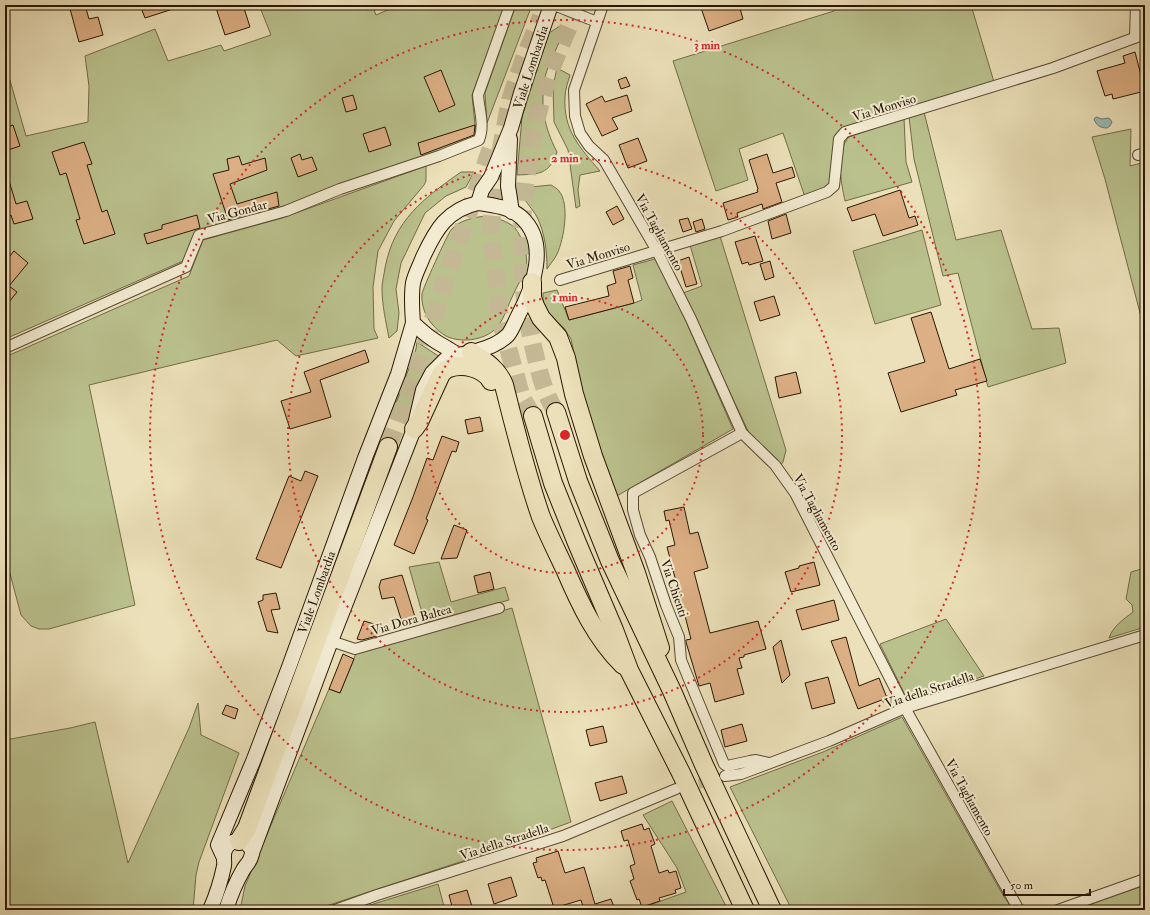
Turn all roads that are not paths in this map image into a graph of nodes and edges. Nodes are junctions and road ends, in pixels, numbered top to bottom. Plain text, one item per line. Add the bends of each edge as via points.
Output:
1 (510, 5) edge
2 (551, 5) edge
3 (554, 5) edge
4 (603, 5) edge
5 (1136, 5) edge
6 (597, 22) junction
7 (1145, 34) edge
8 (1135, 37) junction
9 (511, 128) junction
10 (478, 203) junction
11 (512, 212) junction
12 (657, 251) junction
13 (560, 280) dead end
14 (532, 282) junction
15 (413, 323) junction
16 (5, 348) edge
17 (464, 353) junction
18 (556, 412) tunnel mouth
19 (533, 416) tunnel mouth
20 (414, 429) junction
21 (742, 433) junction
22 (388, 447) tunnel mouth
23 (542, 517) junction
24 (499, 608) dead end
25 (1145, 635) edge
26 (331, 641) junction
27 (629, 670) junction
28 (672, 691) junction
29 (905, 708) junction
30 (769, 763) junction
31 (724, 776) tunnel mouth
32 (676, 789) tunnel mouth
33 (239, 841) junction
34 (252, 852) junction
35 (224, 858) junction
36 (1145, 879) edge
37 (210, 910) edge
38 (226, 910) edge
39 (335, 910) edge
40 (745, 910) edge
41 (772, 910) edge
42 (1019, 910) edge
43 (1058, 910) edge

1 - 16 street, Via Gondar via 478,95 478,109 482,121 480,140 340,189 286,211 199,235 186,267
2 - 9 main road, Viale Lombardia via 520,93
3 - 6 street
4 - 6 street
5 - 8 street
6 - 12 street, Via Tagliamento via 574,90 575,116 580,133 604,160
7 - 8 street, Via Monviso
8 - 12 street, Via Monviso via 1053,68 845,132 839,139 834,186 827,192
9 - 10 main road, Viale Lombardia
9 - 11 main road, Viale Lombardia via 508,186
10 - 11 main road
10 - 15 main road via 454,213 433,236 414,282 411,301
11 - 14 main road via 526,222 535,241 536,267
12 - 13 street, Via Monviso
12 - 21 street, Via Tagliamento via 691,319
14 - 17 main road via 508,334 499,343
14 - 28 highway via 535,306 541,318 558,337 566,358 593,456 650,614
15 - 17 main road via 430,339
15 - 35 main road, Viale Lombardia via 398,374 289,667 218,845
17 - 20 main road via 446,359 432,373 423,390
17 - 23 highway via 492,366 500,376
18 - 28 highway via 578,481 610,561
19 - 27 highway via 554,483
20 - 23 highway via 441,374 448,368 473,368 482,371 494,386 514,462
20 - 26 main road
21 - 29 street, Via Tagliamento via 775,465 795,493
21 - 30 street, Via Chienti via 633,493 633,510 679,636 681,660 724,764 727,766 756,760
22 - 33 highway via 247,828
23 - 27 highway via 593,626 610,652
24 - 26 street, Via Dora Baltea via 355,649
25 - 29 street, Via della Stradella
26 - 34 main road
27 - 40 highway
28 - 41 highway
29 - 30 street, Via della Stradella via 829,741
29 - 42 street, Via Tagliamento
30 - 31 street, Via della Stradella via 741,774
32 - 39 street, Via della Stradella via 563,836
33 - 34 main road via 248,844
33 - 35 main road, Viale Lombardia via 229,844
34 - 38 main road
35 - 37 main road, Viale Lombardia via 224,867
36 - 43 street

